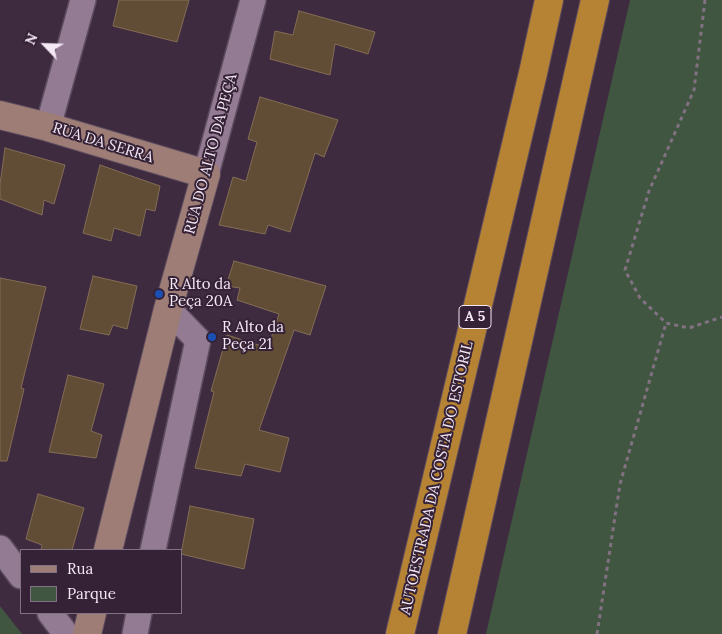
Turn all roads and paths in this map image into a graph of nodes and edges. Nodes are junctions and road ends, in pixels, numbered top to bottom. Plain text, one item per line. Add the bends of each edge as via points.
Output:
1 (83, 0) edge
2 (253, 0) edge
3 (549, 0) edge
4 (595, 0) edge
5 (705, 0) edge
6 (0, 115) edge
7 (48, 127) junction
8 (206, 174) junction
9 (168, 309) junction
10 (722, 318) edge
11 (666, 323) junction
12 (0, 548) edge
13 (108, 549) edge
14 (153, 549) edge
15 (20, 575) edge
16 (51, 614) edge
17 (92, 614) edge
18 (139, 614) edge
19 (66, 634) edge
20 (87, 634) edge
21 (135, 634) edge
22 (400, 634) edge
23 (452, 634) edge
24 (597, 634) edge

1 - 7 street
2 - 8 street, RUA DO ALTO DA PEÇA
3 - 22 highway, AUTOESTRADA DA COSTA DO ESTORIL / A 5
4 - 23 highway
5 - 11 path via 694,90 649,191 624,270 640,298
6 - 7 street, RUA DA SERRA
7 - 8 street, RUA DA SERRA
8 - 9 street, RUA DO ALTO DA PEÇA
9 - 13 street, RUA DO ALTO DA PEÇA
9 - 14 street via 198,340
10 - 11 path via 689,328
11 - 24 path via 620,484
12 - 15 street
16 - 19 street
17 - 20 street
18 - 21 street

